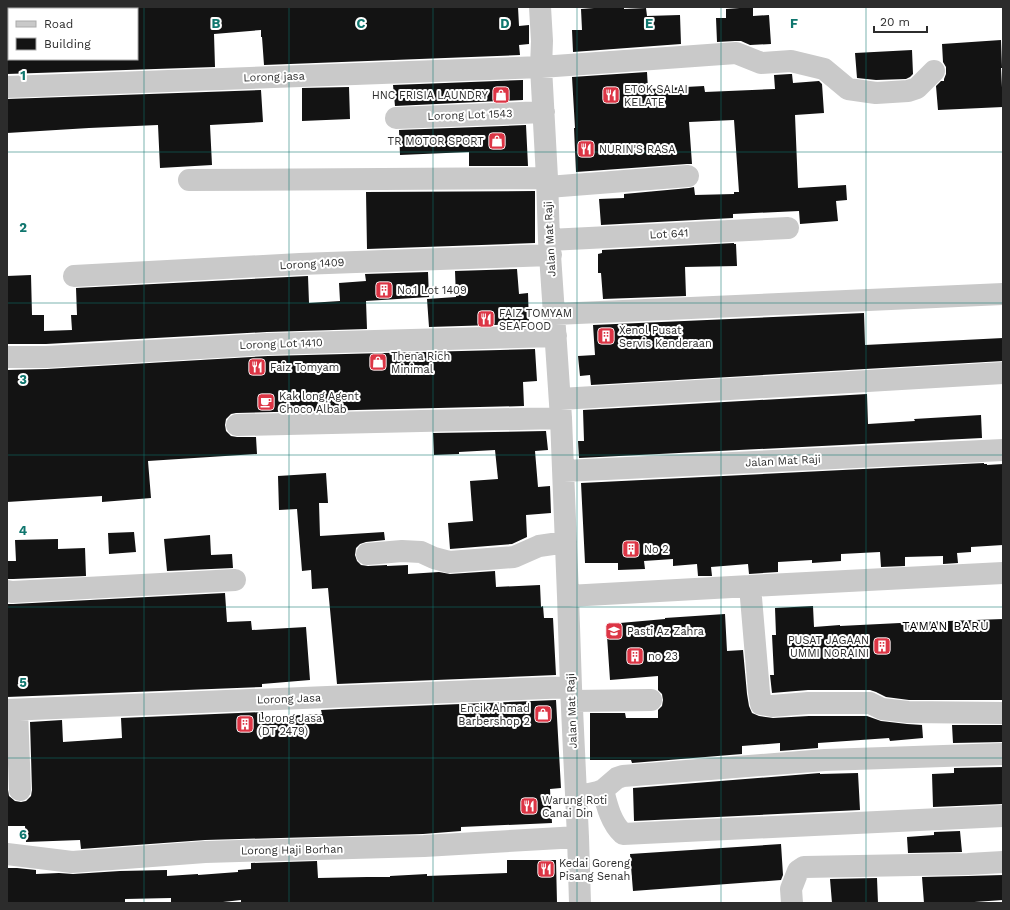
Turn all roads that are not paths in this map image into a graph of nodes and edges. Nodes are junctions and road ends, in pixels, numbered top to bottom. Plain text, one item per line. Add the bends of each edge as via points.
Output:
1 (540, 7) edge
2 (541, 67) junction
3 (934, 71) dead end
4 (7, 87) edge
5 (544, 112) junction
6 (396, 118) dead end
7 (688, 176) dead end
8 (189, 180) dead end
9 (547, 182) junction
10 (788, 228) dead end
11 (550, 247) junction
12 (74, 276) dead end
13 (1003, 294) edge
14 (555, 314) junction
15 (556, 336) junction
16 (7, 357) edge
17 (1003, 373) edge
18 (561, 408) junction
19 (237, 425) dead end
20 (1003, 450) edge
21 (564, 471) junction
22 (566, 542) junction
23 (367, 554) dead end
24 (1003, 573) edge
25 (235, 580) dead end
26 (750, 586) junction
27 (7, 591) edge
28 (568, 596) junction
29 (571, 694) junction
30 (651, 700) dead end
31 (12, 710) edge
32 (1003, 714) edge
33 (1003, 754) edge
34 (20, 790) dead end
35 (603, 790) junction
36 (576, 797) junction
37 (1003, 816) edge
38 (578, 838) junction
39 (7, 854) edge
40 (1003, 862) edge
41 (580, 903) edge
42 (792, 903) edge

1 - 2 street, Jalan Mat Raji
2 - 3 street, Lorong jasa via 736,53 761,63 791,61 824,69 848,89 876,93 917,88
2 - 4 street, Lorong jasa
2 - 5 street, Jalan Mat Raji
5 - 6 street, Lorong Lot 1543
5 - 9 street, Jalan Mat Raji
7 - 9 street
8 - 9 street
9 - 11 street, Jalan Mat Raji
10 - 11 street, Lot 641
11 - 12 street, Lorong 1409
11 - 14 street, Jalan Mat Raji
13 - 14 street
14 - 15 street, Jalan Mat Raji
15 - 16 street, Lorong Lot 1410 via 267,344
15 - 18 street, Jalan Mat Raji
17 - 18 street
18 - 19 street
18 - 21 street, Jalan Mat Raji
20 - 21 street, Jalan Mat Raji
21 - 22 street, Jalan Mat Raji
22 - 23 street via 539,546 514,557 449,562 421,552
22 - 28 street, Jalan Mat Raji
24 - 26 street
25 - 27 street
26 - 28 street
26 - 32 street via 761,704 772,706 870,703 882,709 908,712
28 - 29 street, Jalan Mat Raji
29 - 30 street, Lorong Jasa
29 - 31 street, Lorong Jasa
29 - 36 street, Jalan Mat Raji
31 - 34 street
33 - 35 street via 825,760 631,775 617,778
35 - 36 street
35 - 37 street via 617,828 623,834
36 - 38 street, Jalan Mat Raji
38 - 39 street, Lorong Haji Borhan via 424,846 205,852 72,862
38 - 41 street, Jalan Mat Raji
40 - 42 street via 804,867 798,871 791,889

